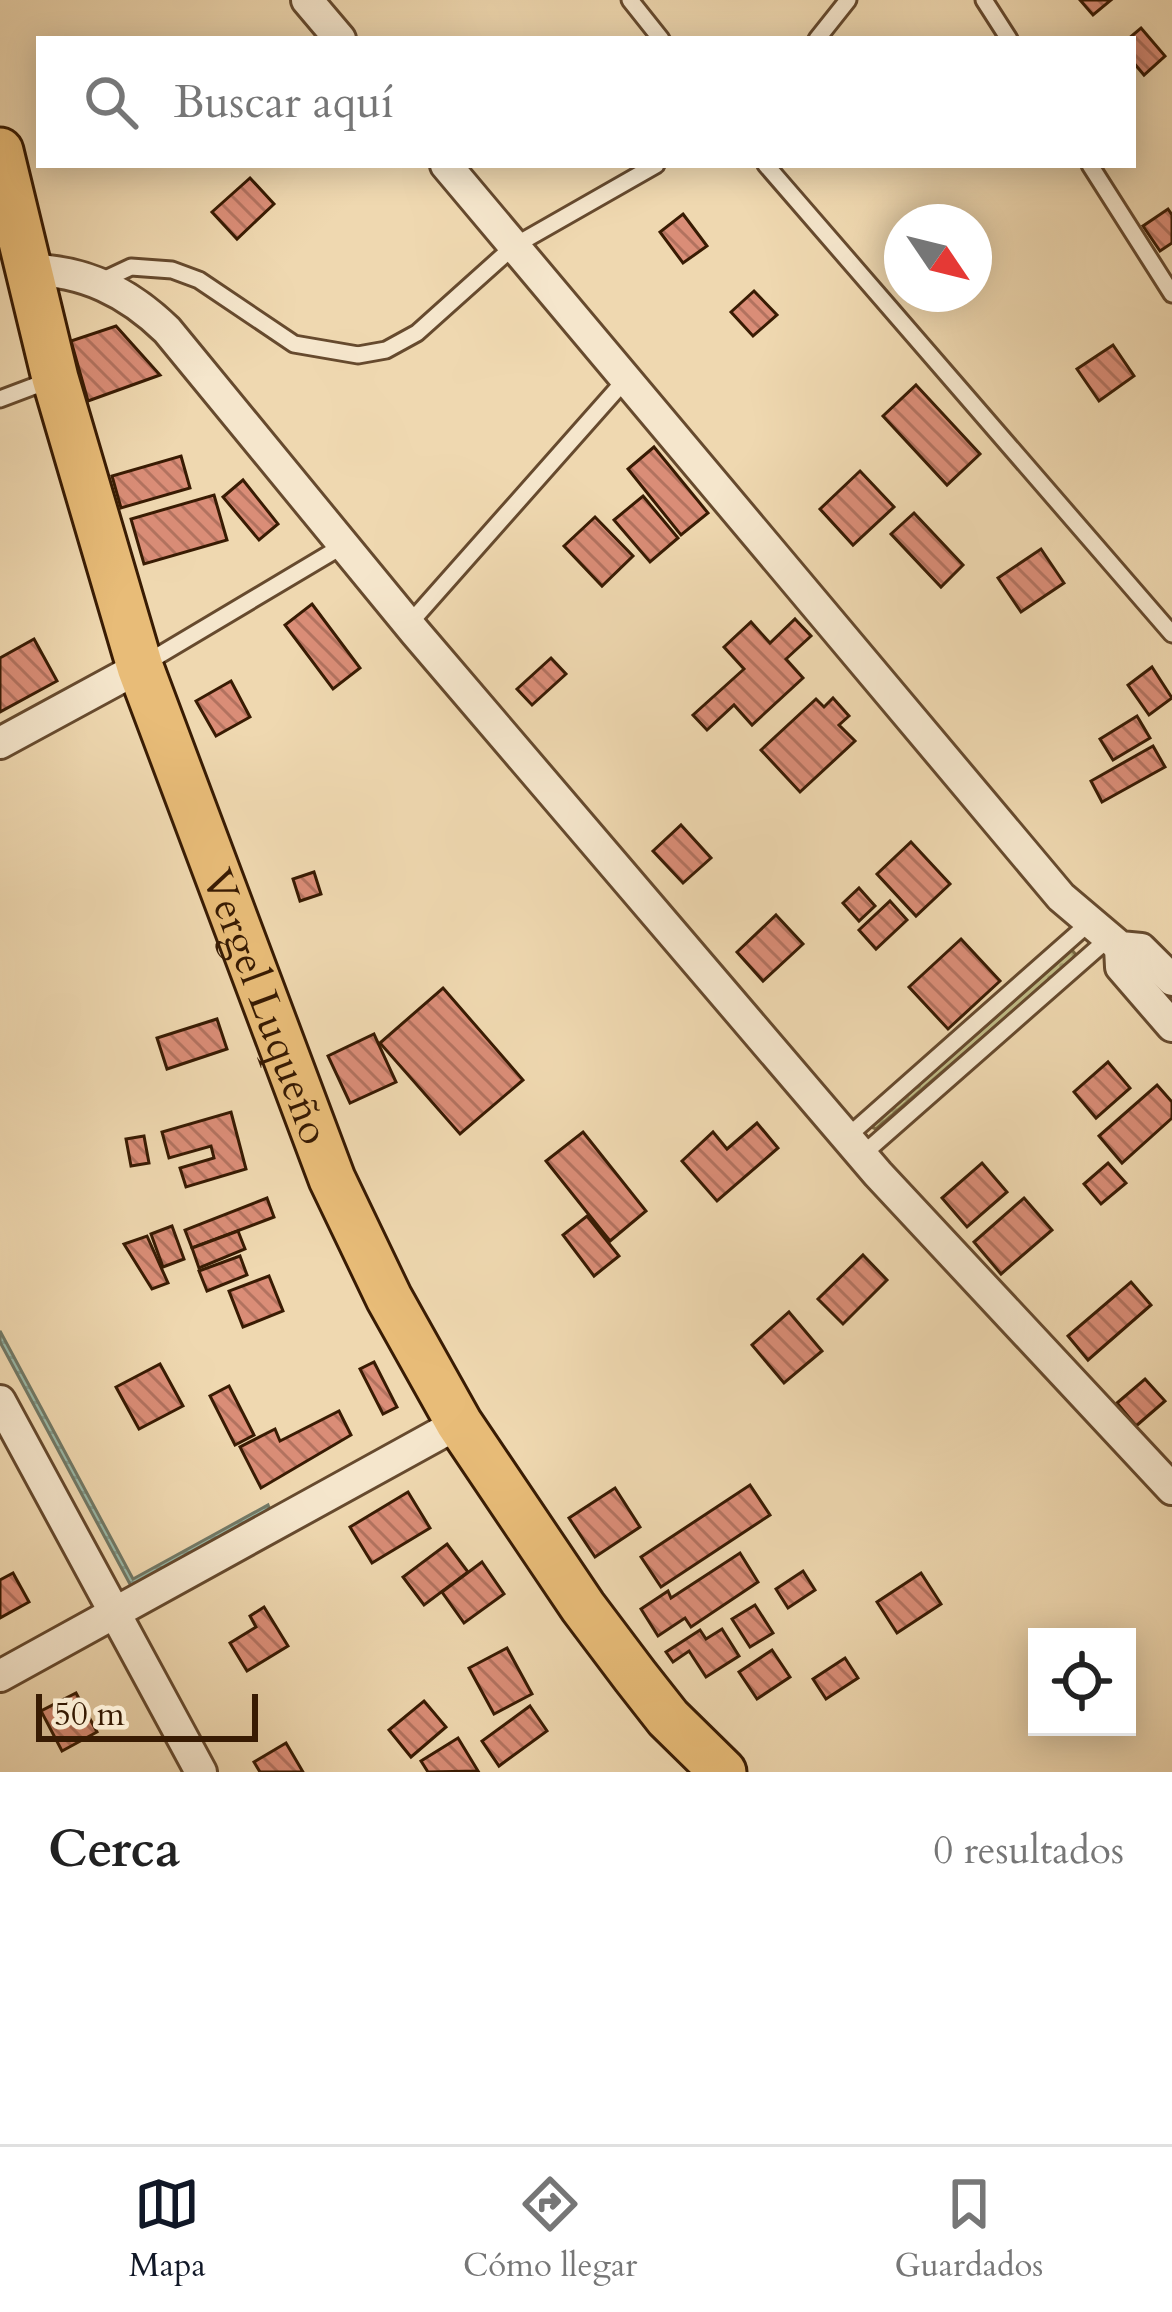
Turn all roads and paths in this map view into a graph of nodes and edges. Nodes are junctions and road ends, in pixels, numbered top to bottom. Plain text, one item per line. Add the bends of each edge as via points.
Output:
1 (308, 0) edge
2 (630, 0) edge
3 (848, 0) edge
4 (984, 0) edge
5 (338, 36) edge
6 (660, 36) edge
7 (819, 36) edge
8 (1007, 36) edge
9 (0, 152) edge
10 (449, 168) edge
11 (651, 168) edge
12 (769, 168) edge
13 (1092, 168) edge
14 (514, 246) junction
15 (28, 270) junction
16 (99, 282) junction
17 (1172, 294) edge
18 (55, 378) junction
19 (626, 379) junction
20 (0, 399) edge
21 (344, 545) junction
22 (409, 624) junction
23 (1172, 634) edge
24 (140, 667) junction
25 (0, 743) edge
26 (1106, 936) junction
27 (1172, 980) edge
28 (1172, 1026) edge
29 (854, 1146) junction
30 (0, 1401) edge
31 (460, 1423) junction
32 (1172, 1489) edge
33 (115, 1614) junction
34 (0, 1676) edge
35 (201, 1772) edge
36 (723, 1772) edge

1 - 5 street
2 - 6 lane
3 - 7 lane
4 - 8 lane
9 - 15 main road, Vergel Luqueño
10 - 14 street
11 - 14 lane
12 - 23 lane
13 - 17 lane
14 - 16 lane via 417,333 358,356 294,344 172,270 131,267
14 - 19 street
15 - 16 street
15 - 18 main road, Vergel Luqueño
16 - 21 street via 167,330
18 - 20 lane
18 - 24 main road, Vergel Luqueño
19 - 22 lane
19 - 26 street via 1061,897
21 - 22 street
21 - 24 lane
22 - 29 street
24 - 25 street
24 - 31 main road, Vergel Luqueño via 332,1179
26 - 27 street via 1141,949
26 - 28 street via 1121,967
26 - 29 lane
26 - 29 lane
29 - 32 street
30 - 33 street
31 - 33 street
31 - 36 main road, Vergel Luqueño via 583,1607 668,1718
33 - 34 street
33 - 35 street

